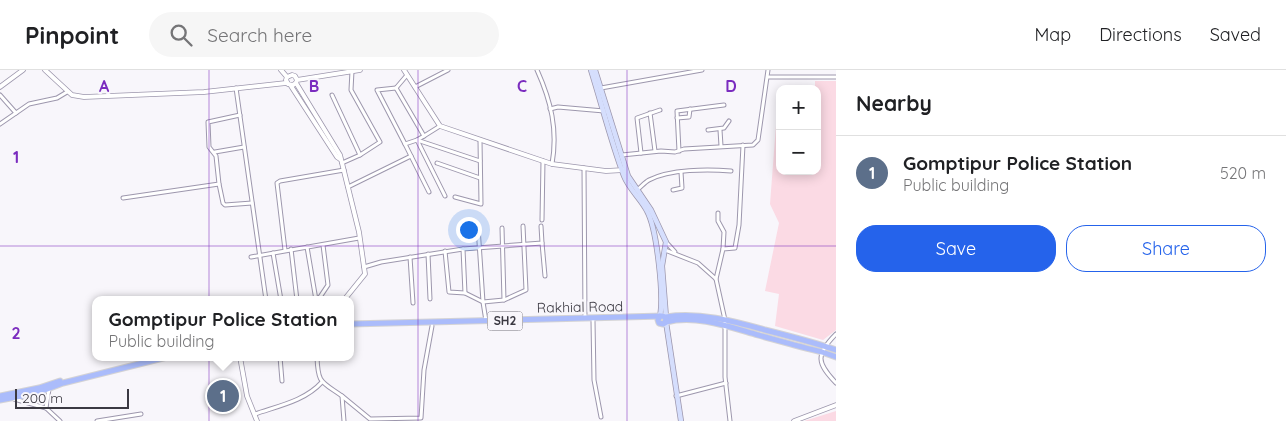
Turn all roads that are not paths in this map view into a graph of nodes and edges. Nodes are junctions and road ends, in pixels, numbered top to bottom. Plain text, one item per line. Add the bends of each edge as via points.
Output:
1 (22, 70) edge
2 (45, 70) edge
3 (280, 70) edge
4 (287, 70) edge
5 (360, 70) edge
6 (404, 70) edge
7 (448, 70) edge
8 (537, 70) edge
9 (593, 70) edge
10 (702, 70) edge
11 (768, 70) edge
12 (352, 71) edge
13 (292, 74) junction
14 (407, 75) junction
15 (287, 76) junction
16 (768, 77) junction
17 (836, 77) edge
18 (296, 82) junction
19 (289, 84) junction
20 (0, 87) edge
21 (415, 87) junction
22 (236, 88) junction
23 (396, 88) junction
24 (601, 88) junction
25 (67, 92) junction
26 (0, 95) edge
27 (332, 95) dead end
28 (724, 105) dead end
29 (550, 109) junction
30 (690, 109) junction
31 (660, 110) dead end
32 (604, 111) junction
33 (16, 113) junction
34 (650, 113) junction
35 (240, 116) junction
36 (677, 118) junction
37 (729, 121) dead end
38 (0, 124) edge
39 (440, 126) junction
40 (708, 130) dead end
41 (720, 130) junction
42 (424, 136) junction
43 (417, 140) junction
44 (480, 140) junction
45 (405, 144) junction
46 (743, 145) junction
47 (244, 147) junction
48 (720, 147) junction
49 (655, 151) junction
50 (679, 151) junction
51 (215, 152) junction
52 (641, 153) junction
53 (360, 155) junction
54 (621, 155) junction
55 (411, 156) junction
56 (341, 161) junction
57 (480, 161) junction
58 (543, 161) junction
59 (436, 163) dead end
60 (552, 164) junction
61 (584, 168) junction
62 (344, 170) junction
63 (624, 170) junction
64 (731, 170) dead end
65 (680, 172) junction
66 (480, 178) junction
67 (220, 184) junction
68 (348, 187) junction
69 (637, 190) junction
70 (673, 190) dead end
71 (429, 192) dead end
72 (446, 196) dead end
73 (455, 197) dead end
74 (123, 198) dead end
75 (252, 203) junction
76 (649, 211) junction
77 (718, 214) dead end
78 (542, 220) dead end
79 (655, 224) junction
80 (523, 226) dead end
81 (541, 226) dead end
82 (478, 227) dead end
83 (502, 228) dead end
84 (359, 238) junction
85 (666, 242) junction
86 (542, 243) junction
87 (323, 245) junction
88 (524, 245) junction
89 (656, 245) junction
90 (307, 247) junction
91 (502, 247) junction
92 (291, 249) junction
93 (463, 249) junction
94 (480, 249) junction
95 (723, 249) junction
96 (285, 250) junction
97 (665, 250) junction
98 (444, 251) junction
99 (273, 253) junction
100 (428, 254) junction
101 (677, 254) junction
102 (260, 255) junction
103 (251, 257) dead end
104 (410, 257) junction
105 (364, 267) junction
106 (545, 276) dead end
107 (716, 279) junction
108 (465, 293) junction
109 (265, 296) edge
110 (280, 296) edge
111 (297, 296) edge
112 (316, 296) edge
113 (320, 296) edge
114 (347, 296) edge
115 (430, 299) dead end
116 (504, 300) junction
117 (483, 302) junction
118 (413, 303) dead end
119 (585, 318) junction
120 (663, 320) junction
121 (486, 321) junction
122 (594, 321) junction
123 (725, 323) junction
124 (354, 326) edge
125 (354, 326) edge
126 (432, 326) junction
127 (836, 334) edge
128 (826, 346) junction
129 (836, 350) edge
130 (822, 352) junction
131 (836, 358) edge
132 (140, 361) edge
133 (151, 361) edge
134 (241, 361) edge
135 (280, 361) edge
136 (317, 361) edge
137 (282, 381) dead end
138 (322, 382) junction
139 (726, 383) junction
140 (836, 383) edge
141 (49, 389) junction
142 (342, 396) junction
143 (676, 396) junction
144 (0, 398) edge
145 (11, 398) junction
146 (836, 405) edge
147 (46, 408) junction
148 (141, 414) dead end
149 (255, 414) junction
150 (601, 416) dead end
151 (60, 421) edge
152 (97, 421) edge
153 (257, 421) edge
154 (344, 421) edge
155 (679, 421) edge
156 (730, 421) edge
157 (794, 421) edge

1 - 20 street
2 - 25 street
3 - 15 street
4 - 13 street
5 - 12 street
6 - 14 street
7 - 21 street
8 - 29 street
9 - 24 main road
9 - 32 main road
10 - 24 street
11 - 16 street
12 - 18 street
12 - 53 street via 352,90 380,142
13 - 15 street
13 - 18 street
14 - 21 street
14 - 23 street
15 - 19 street
16 - 17 street
16 - 46 street via 758,140 753,145
18 - 19 street
18 - 56 street
19 - 22 street
19 - 56 street
21 - 39 street
22 - 25 street via 84,97
22 - 35 street
23 - 42 street
23 - 45 street via 377,90
24 - 54 main road
25 - 33 street via 57,98 29,104
26 - 33 street
27 - 53 street
28 - 30 street
29 - 32 street
29 - 60 street via 556,135
30 - 36 street via 678,110
30 - 36 street via 689,117
31 - 34 street
32 - 63 main road
33 - 38 street
34 - 49 street
34 - 52 street via 637,118
35 - 47 street
35 - 51 street via 208,122 209,147
36 - 50 street
37 - 41 street
39 - 42 street
39 - 44 street
40 - 41 street
41 - 48 street
42 - 43 street
43 - 45 street
43 - 57 street
43 - 72 street
44 - 57 street
44 - 58 street
45 - 55 street
46 - 48 street
46 - 95 street via 735,248
47 - 51 street
47 - 75 street
48 - 50 street
49 - 50 street
49 - 52 street
51 - 67 street
52 - 54 street
53 - 56 street
54 - 63 main road
55 - 68 street
55 - 71 street
56 - 62 street
57 - 66 street
58 - 60 street
58 - 78 street
59 - 66 street
60 - 61 street
61 - 63 street
61 - 119 street
62 - 68 street
62 - 96 street via 277,183
63 - 69 main road
63 - 76 main road via 625,178
64 - 65 street
65 - 69 street via 648,180
65 - 70 street via 682,188
66 - 73 street via 481,204
67 - 74 street
67 - 75 street via 225,205
68 - 84 street
69 - 76 main road
75 - 102 street
76 - 79 main road
77 - 95 street via 725,236
79 - 85 main road
79 - 89 main road
80 - 88 street
81 - 86 street
82 - 94 street
83 - 91 street
84 - 87 street
84 - 105 street
85 - 97 main road
85 - 101 street
86 - 88 street
86 - 106 street
87 - 90 street
87 - 113 street via 328,285
88 - 91 street
88 - 116 street via 526,290
89 - 97 main road via 659,250
89 - 120 main road
90 - 92 street
90 - 112 street
91 - 94 street
91 - 116 street
92 - 96 street
92 - 111 street
93 - 94 street
93 - 98 street
93 - 108 street
94 - 117 street
95 - 107 street
96 - 99 street
97 - 101 street
97 - 120 main road via 662,266
98 - 100 street
98 - 108 street via 448,292
99 - 102 street
99 - 110 street
100 - 104 street
100 - 115 street
101 - 107 street via 698,263
102 - 103 street
102 - 109 street
104 - 105 street
104 - 118 street
105 - 114 street via 365,274
107 - 123 street
108 - 117 street
116 - 117 street
117 - 121 street
119 - 120 main road, Rakhial Road / SH2
119 - 121 main road, Rakhial Road / SH2
120 - 122 main road, Rakhial Road / SH2
120 - 123 main road, Rakhial Road / SH2
120 - 143 main road
120 - 155 main road
121 - 124 main road, Rakhial Road / SH2
122 - 126 main road, Rakhial Road / SH2
122 - 150 street via 594,380
123 - 128 main road, Rakhial Road / SH2
123 - 130 main road, Rakhial Road / SH2
123 - 139 street
125 - 126 main road, Rakhial Road / SH2
126 - 142 street via 424,370 421,418 370,419
127 - 128 street
128 - 129 main road, Rakhial Road / SH2
128 - 130 street
130 - 131 main road, Rakhial Road / SH2
130 - 140 street via 820,363
132 - 144 main road
133 - 141 main road
134 - 149 street via 247,396
135 - 137 street
136 - 138 street
138 - 142 street
138 - 149 street via 294,401
139 - 143 street
139 - 156 street
141 - 145 main road
141 - 147 street
142 - 154 street
143 - 155 main road
144 - 145 main road
145 - 147 street
146 - 157 street
147 - 151 street
148 - 152 street
149 - 153 street

